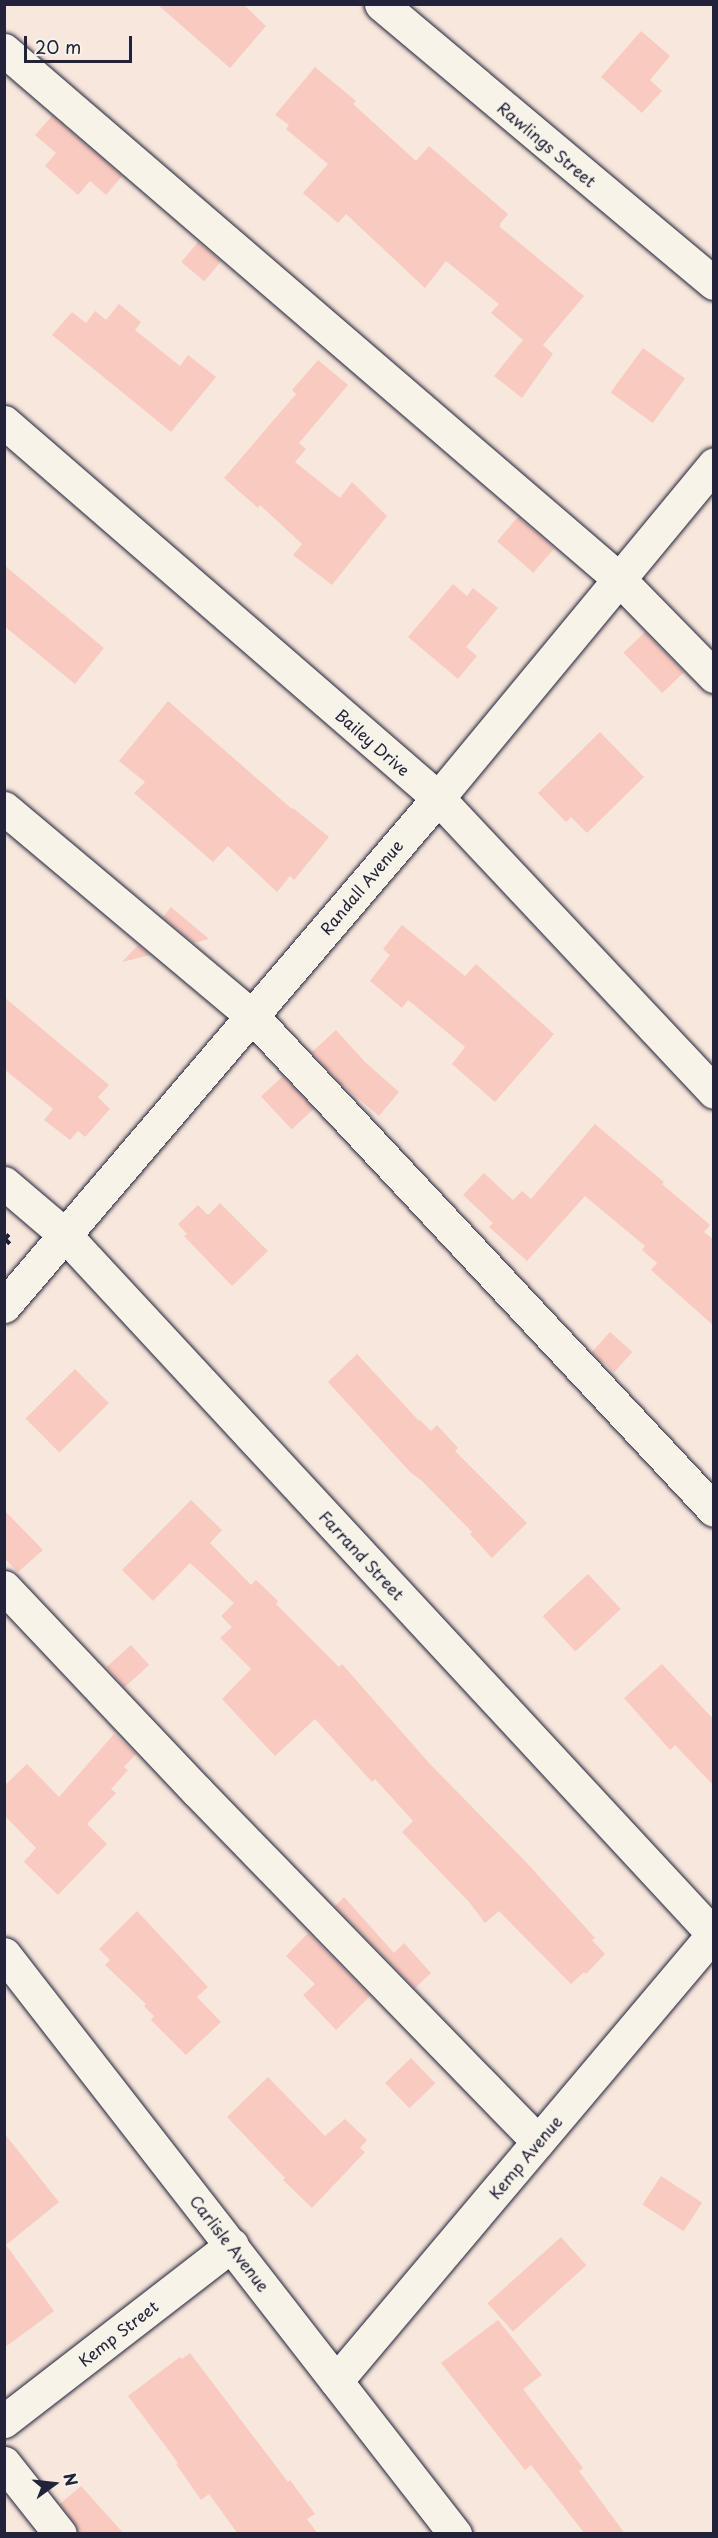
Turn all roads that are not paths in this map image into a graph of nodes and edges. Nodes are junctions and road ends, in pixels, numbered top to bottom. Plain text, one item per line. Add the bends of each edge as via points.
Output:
1 (381, 4) edge
2 (4, 50) edge
3 (714, 283) edge
4 (4, 422) edge
5 (714, 465) edge
6 (619, 579) junction
7 (714, 676) edge
8 (438, 798) junction
9 (4, 808) edge
10 (252, 1016) junction
11 (714, 1092) edge
12 (4, 1183) edge
13 (64, 1233) junction
14 (4, 1306) edge
15 (714, 1510) edge
16 (4, 1587) edge
17 (713, 1934) edge
18 (4, 1954) edge
19 (538, 2142) junction
20 (232, 2245) junction
21 (336, 2381) junction
22 (4, 2421) edge
23 (4, 2463) edge
24 (60, 2534) edge
25 (455, 2534) edge

1 - 3 street, Rawlings Street
2 - 6 street
4 - 8 street, Bailey Drive
5 - 6 street, Randall Avenue
6 - 7 street
6 - 8 street, Randall Avenue
8 - 10 street, Randall Avenue
8 - 11 street, Bailey Drive
9 - 10 street
10 - 13 street, Randall Avenue
10 - 15 street
12 - 13 street, Farrand Street
13 - 14 street, Randall Avenue
13 - 17 street, Farrand Street
16 - 19 street
17 - 19 street, Kemp Avenue
18 - 20 street, Carlisle Avenue
19 - 21 street, Kemp Avenue
20 - 21 street, Carlisle Avenue
20 - 22 street, Kemp Street
21 - 25 street, Carlisle Avenue
23 - 24 street

